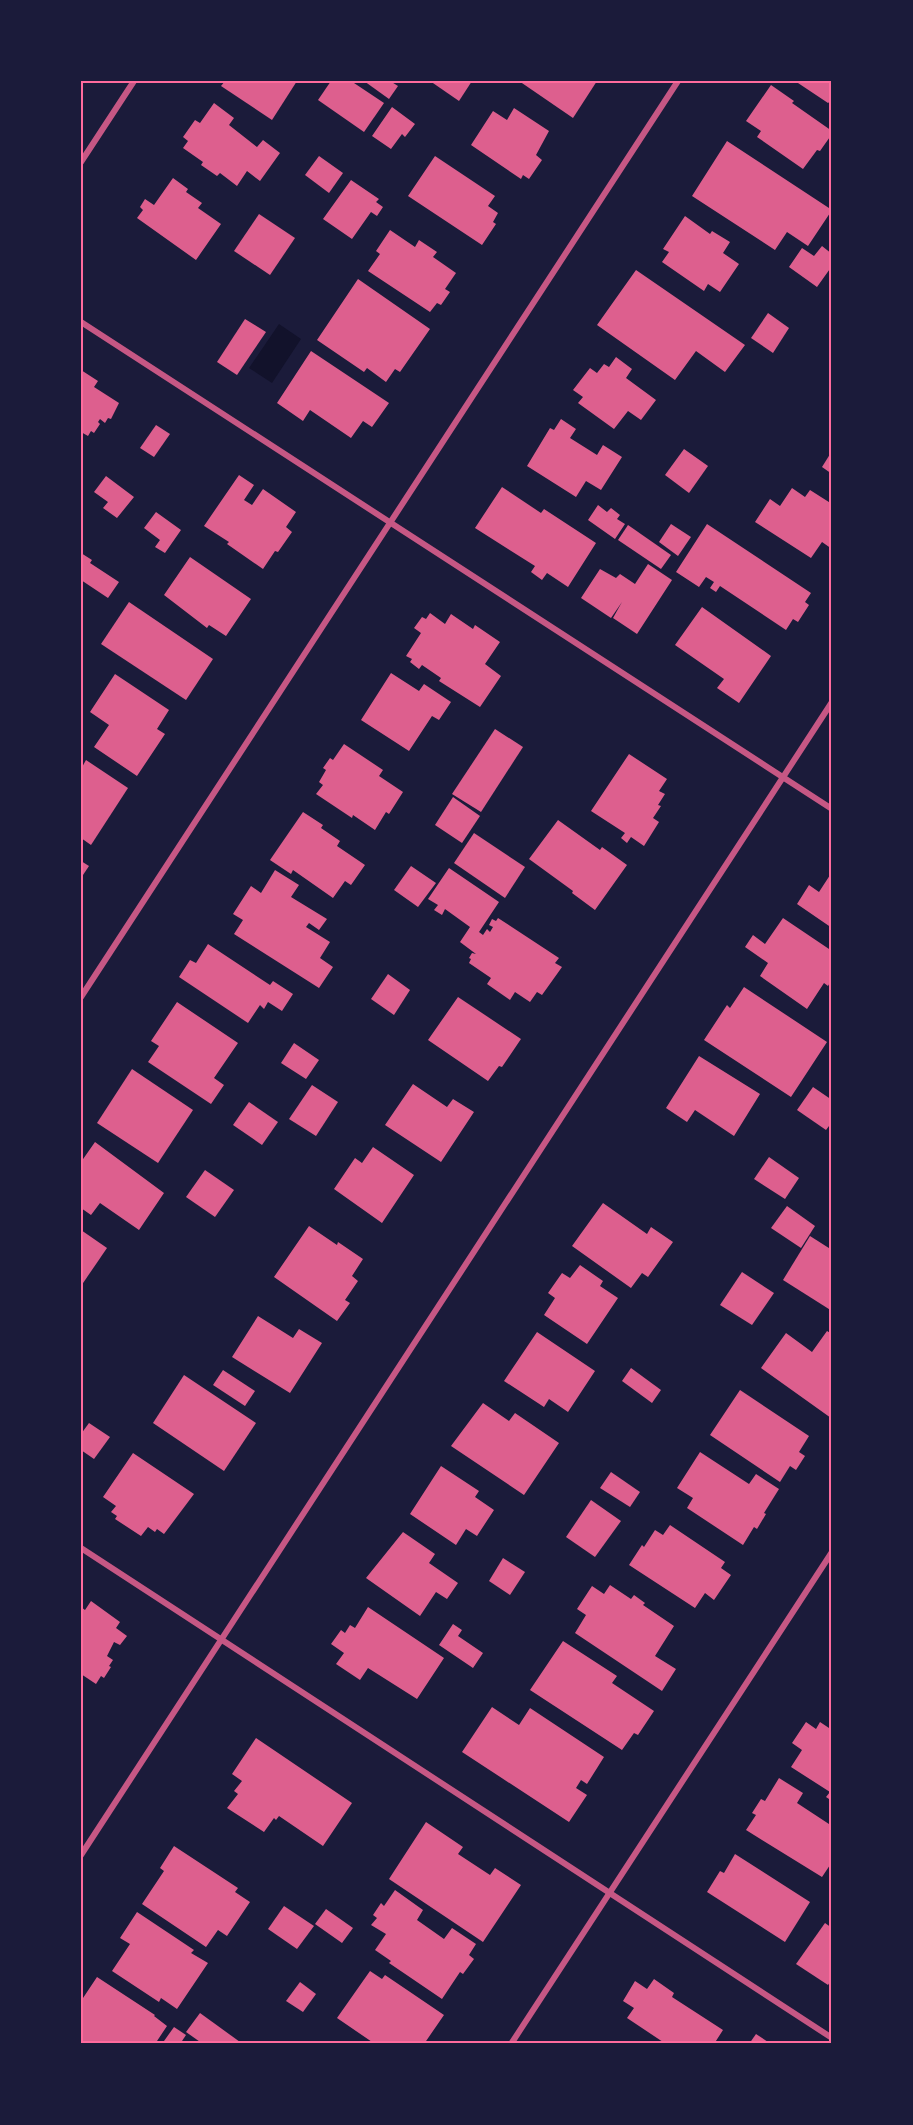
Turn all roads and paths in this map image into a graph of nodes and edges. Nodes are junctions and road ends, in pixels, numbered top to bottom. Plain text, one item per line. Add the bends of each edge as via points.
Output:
1 (134, 81) edge
2 (678, 81) edge
3 (81, 162) edge
4 (81, 322) edge
5 (391, 522) junction
6 (832, 702) edge
7 (783, 777) junction
8 (832, 809) edge
9 (81, 997) edge
10 (81, 1548) edge
11 (832, 1552) edge
12 (222, 1640) junction
13 (81, 1855) edge
14 (610, 1894) junction
15 (832, 2038) edge
16 (511, 2044) edge

1 - 3 street
2 - 5 street
4 - 5 street
5 - 7 street
5 - 9 street
6 - 7 street
7 - 8 street
7 - 12 street
10 - 12 street
11 - 14 street
12 - 13 street
12 - 14 street
14 - 15 street
14 - 16 street

